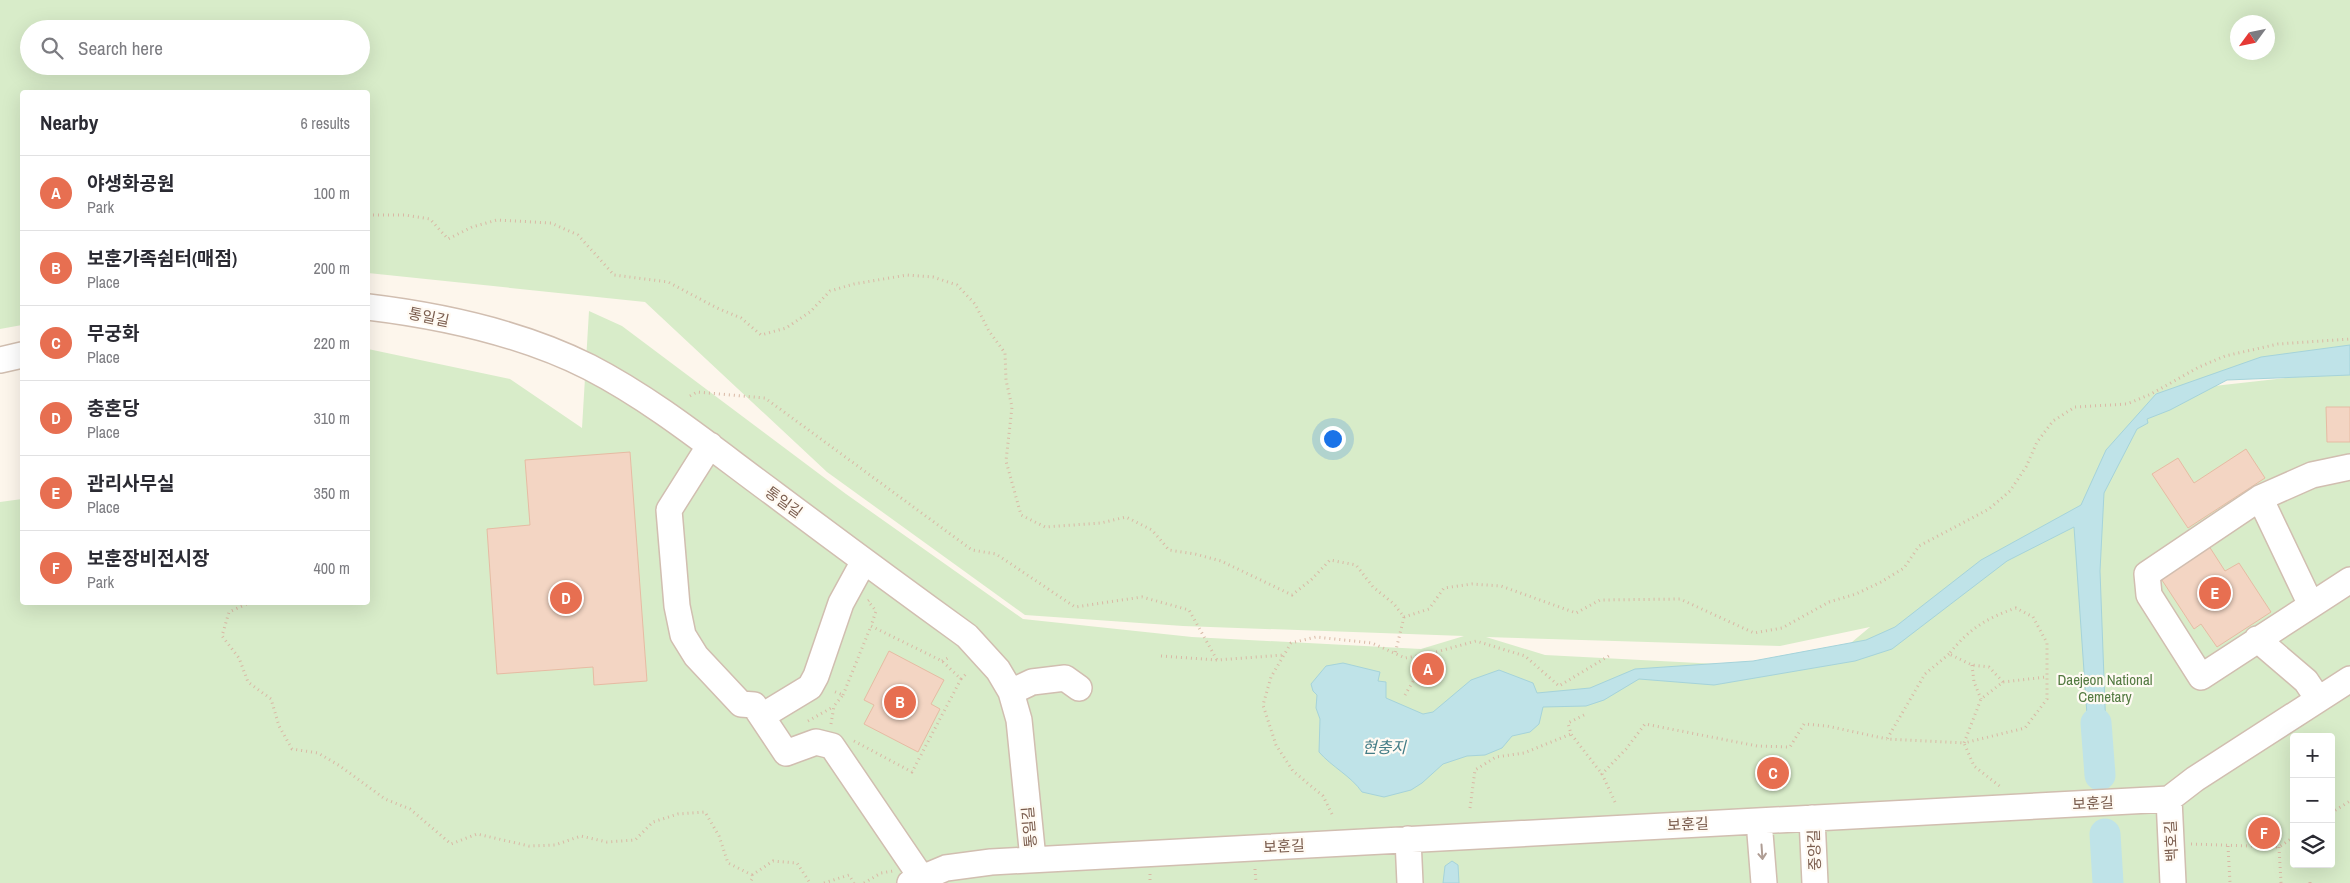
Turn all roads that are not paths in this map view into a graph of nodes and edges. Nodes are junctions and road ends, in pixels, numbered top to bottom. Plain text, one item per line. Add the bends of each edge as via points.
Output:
1 (370, 307) edge
2 (20, 355) edge
3 (0, 360) edge
4 (710, 446) junction
5 (2350, 467) edge
6 (2260, 498) junction
7 (864, 561) junction
8 (2350, 580) edge
9 (2312, 605) junction
10 (2257, 639) junction
11 (2350, 679) edge
12 (1079, 688) dead end
13 (1011, 692) junction
14 (2318, 699) junction
15 (762, 716) junction
16 (2169, 799) junction
17 (1812, 818) junction
18 (1759, 821) junction
19 (1408, 839) junction
20 (1033, 860) junction
21 (909, 876) edge
22 (1410, 883) edge
23 (1764, 883) edge
24 (1815, 883) edge
25 (2173, 883) edge

1 - 4 lane, 통일길 via 484,328 544,348 588,367 632,392
2 - 3 lane
4 - 7 lane, 통일길
4 - 15 lane via 669,510 677,606 683,635 696,656 741,704 754,705
5 - 6 lane via 2312,475
6 - 9 lane
6 - 10 lane via 2147,574 2149,596 2201,677
7 - 13 lane, 통일길 via 967,636 998,670
7 - 15 lane via 841,603 810,687
8 - 9 lane
9 - 10 lane
10 - 14 lane via 2306,681
11 - 14 lane
12 - 13 lane via 1065,678 1032,682
13 - 20 lane, 통일길 via 1020,720
14 - 16 lane via 2195,778
15 - 21 lane via 786,753 816,742 832,746
16 - 17 lane, 보훈길
16 - 25 lane, 백호길
17 - 18 lane, 보훈길
17 - 24 lane, 중앙길
18 - 19 lane, 보훈길
18 -> 23 lane
19 - 20 lane, 보훈길
19 - 22 lane
20 - 21 lane, 보훈길 via 991,862

